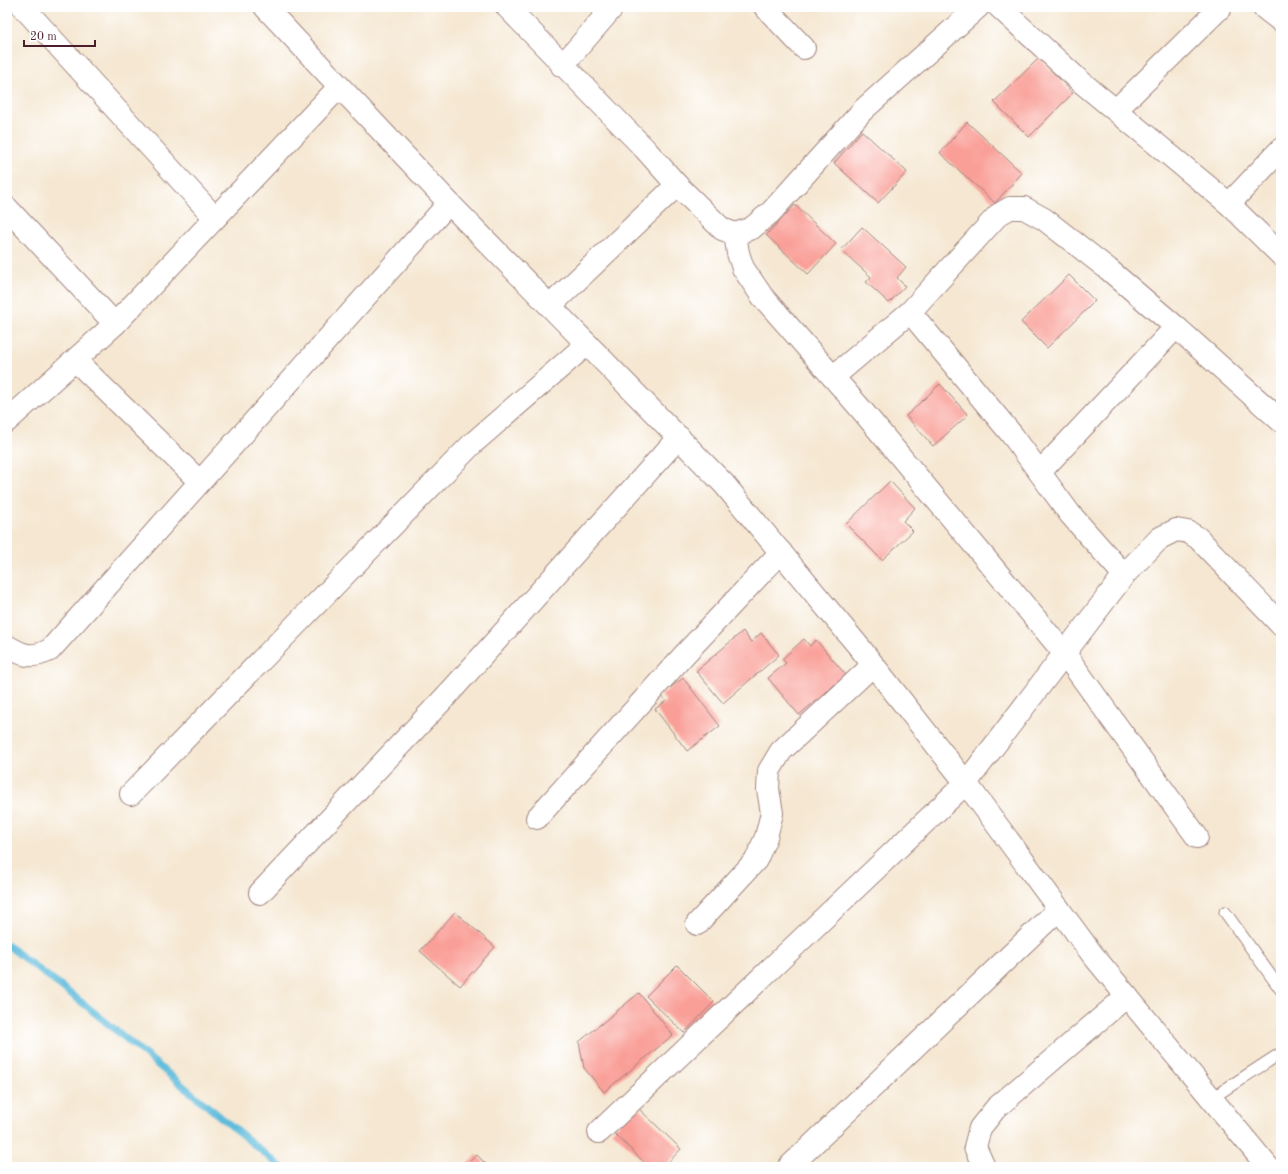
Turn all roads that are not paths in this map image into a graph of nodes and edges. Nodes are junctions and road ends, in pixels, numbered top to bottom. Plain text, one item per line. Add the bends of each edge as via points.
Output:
1 (23, 7) edge
2 (266, 7) edge
3 (507, 7) edge
4 (613, 7) edge
5 (765, 7) edge
6 (978, 7) edge
7 (999, 7) edge
8 (1221, 7) edge
9 (1263, 7) edge
10 (1281, 21) edge
11 (804, 48) dead end
12 (562, 66) junction
13 (339, 87) junction
14 (1116, 110) junction
15 (1281, 149) edge
16 (677, 185) junction
17 (449, 203) junction
18 (1229, 204) junction
19 (7, 208) edge
20 (215, 218) junction
21 (735, 234) junction
22 (1281, 255) edge
23 (550, 306) junction
24 (910, 312) junction
25 (115, 324) junction
26 (1176, 328) junction
27 (587, 344) junction
28 (75, 360) junction
29 (833, 377) junction
30 (7, 421) edge
31 (1281, 421) edge
32 (679, 437) junction
33 (1040, 472) junction
34 (199, 481) junction
35 (781, 552) junction
36 (1124, 575) junction
37 (1281, 625) edge
38 (7, 646) edge
39 (1065, 654) junction
40 (873, 665) junction
41 (966, 783) junction
42 (131, 794) dead end
43 (537, 818) dead end
44 (1197, 837) dead end
45 (260, 893) dead end
46 (1058, 909) junction
47 (1225, 912) dead end
48 (698, 924) dead end
49 (1281, 990) edge
50 (1127, 996) junction
51 (1281, 1053) edge
52 (1212, 1098) junction
53 (599, 1132) dead end
54 (789, 1167) edge
55 (984, 1167) edge
56 (1268, 1167) edge

1 - 20 street
2 - 13 street
3 - 12 street
4 - 12 street
5 - 11 street
6 - 21 street via 863,110 771,212 752,228
7 - 14 street via 1080,81
8 - 14 street
9 - 10 street
12 - 16 street via 645,149
13 - 17 street
13 - 20 street
14 - 18 street
15 - 18 street
16 - 21 street via 722,229
16 - 23 street
17 - 23 street
17 - 34 street
18 - 22 street
19 - 25 street
20 - 25 street
21 - 29 street via 743,268 762,296
23 - 27 street
24 - 26 street via 998,215 1010,208 1024,208 1044,218
24 - 29 street
24 - 33 street
25 - 28 street
26 - 31 street
26 - 33 street
27 - 32 street
27 - 42 street via 472,444
28 - 30 street
28 - 34 street
29 - 39 street
32 - 35 street via 724,484
32 - 45 street via 450,692
33 - 36 street via 1070,514
34 - 38 street via 50,650 38,655 23,656
35 - 40 street
35 - 43 street via 689,649
36 - 37 street via 1160,538 1176,530 1188,532 1198,538
36 - 39 street
39 - 41 street
39 - 44 street
40 - 41 street
40 - 48 street via 781,751 768,771 772,813 766,837 756,860
41 - 46 street
41 - 53 street
46 - 50 street
46 - 54 street
47 - 49 lane
50 - 52 street
50 - 55 street via 996,1108 980,1128 975,1147
51 - 52 lane
52 - 56 street

